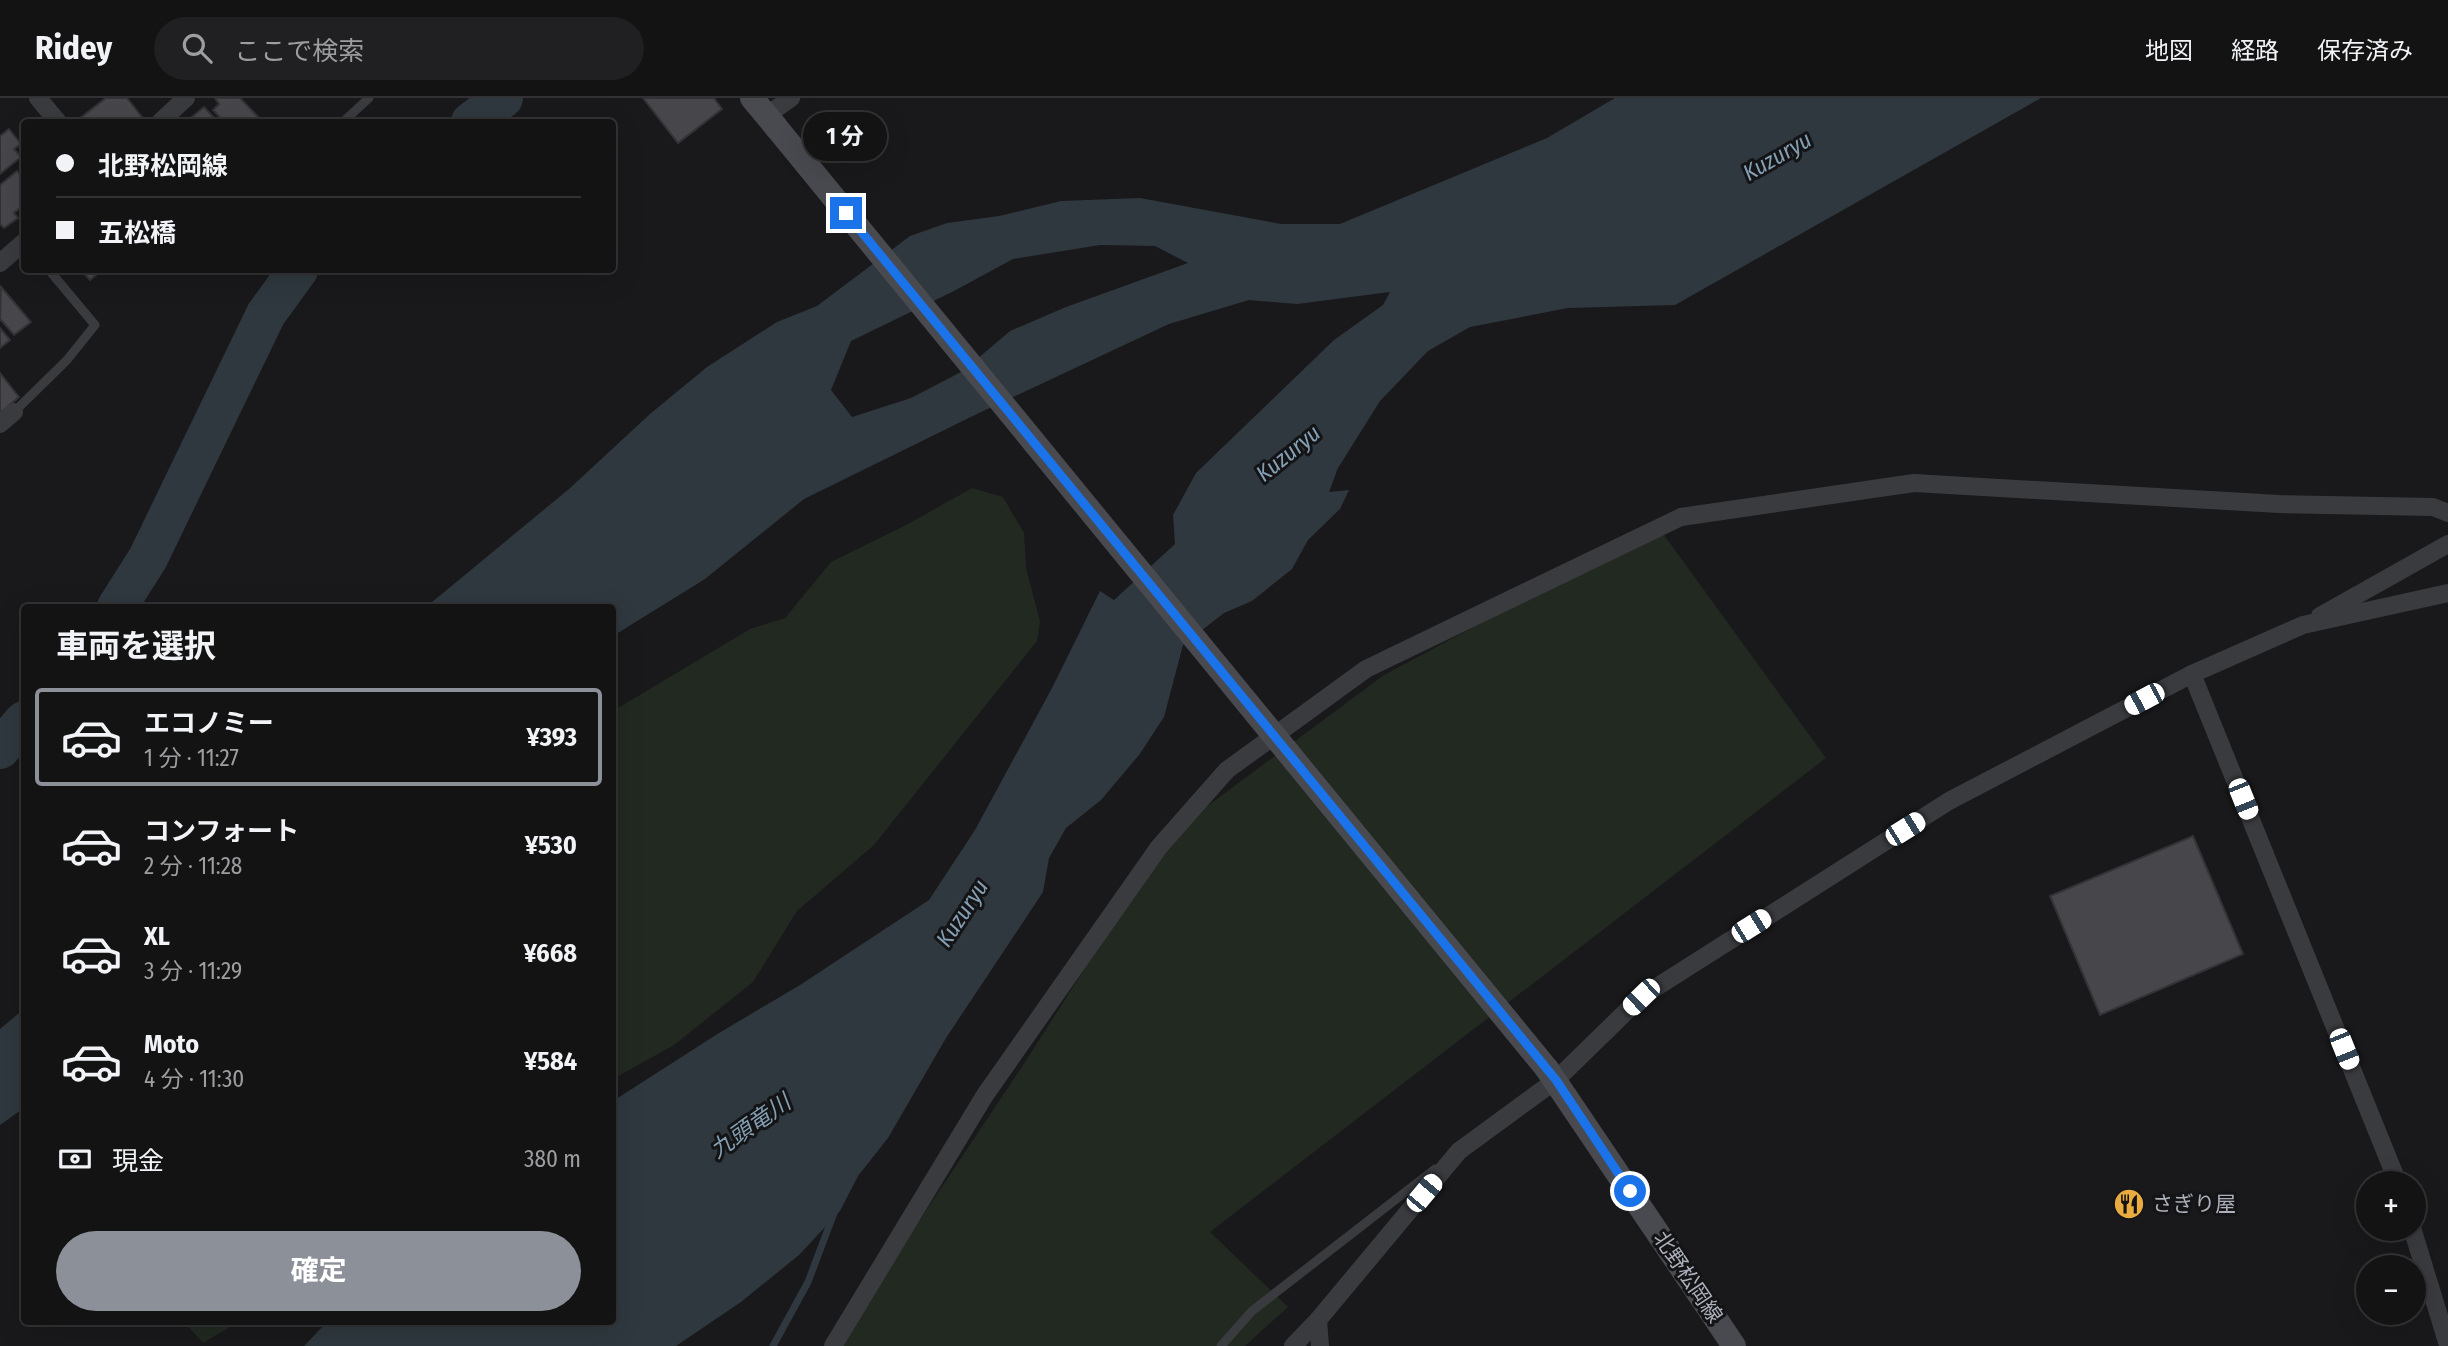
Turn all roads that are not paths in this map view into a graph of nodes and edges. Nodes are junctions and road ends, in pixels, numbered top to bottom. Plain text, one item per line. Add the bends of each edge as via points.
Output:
1 (38, 98) edge
2 (186, 98) edge
3 (369, 98) edge
4 (791, 98) edge
5 (765, 114) edge
6 (56, 119) edge
7 (163, 119) edge
8 (345, 119) edge
9 (21, 245) edge
10 (0, 263) edge
11 (52, 273) edge
12 (7, 418) edge
13 (2448, 513) edge
14 (2448, 544) edge
15 (2448, 593) edge
16 (2303, 625) junction
17 (2192, 674) junction
18 (1551, 1075) junction
19 (1459, 1151) junction
20 (2393, 1171) edge
21 (2416, 1241) edge
22 (1318, 1320) junction
23 (2448, 1345) edge
24 (833, 1346) edge
25 (1220, 1346) edge
26 (1293, 1346) edge
27 (1320, 1346) edge
28 (1734, 1346) edge

1 - 6 street
2 - 7 street
3 - 8 lane
4 - 5 street
5 - 18 main road, 北野松岡線, bridge
9 - 10 street
11 - 12 lane via 95,324 67,360
13 - 24 street via 2433,507 2279,504 1914,483 1681,517 1366,669 1227,770 1159,847 985,1095
14 - 16 street
15 - 16 street
16 - 17 street
17 - 18 street via 1950,802 1707,954 1641,997
17 - 20 street
18 - 19 street
18 - 28 main road, 北野松岡線
19 - 22 street
19 - 25 lane via 1252,1311
21 - 23 street
22 - 26 street
22 - 27 street

